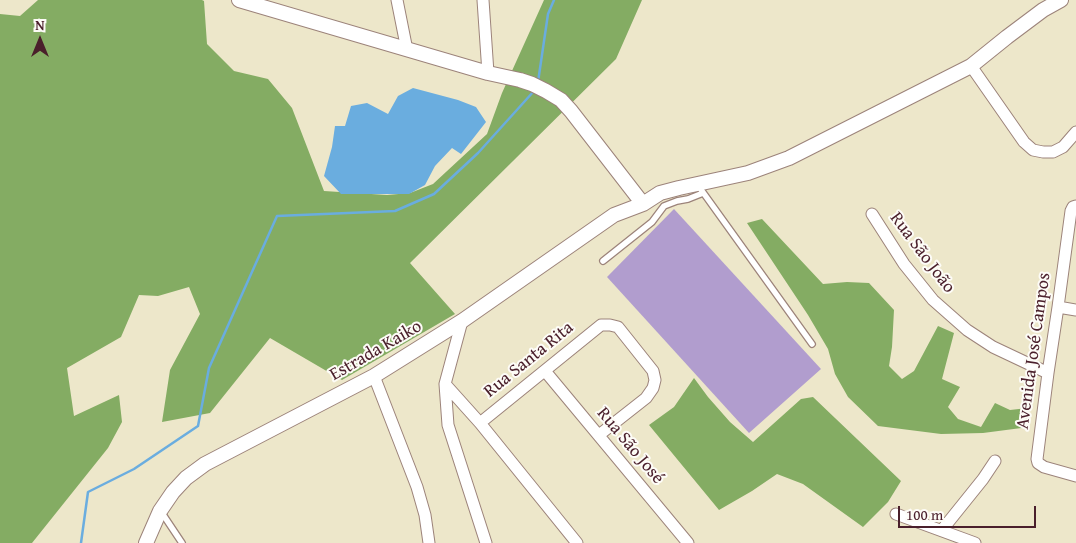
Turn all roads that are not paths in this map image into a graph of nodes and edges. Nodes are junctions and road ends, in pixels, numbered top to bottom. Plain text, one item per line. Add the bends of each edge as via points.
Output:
1 (239, 0) edge
2 (397, 0) edge
3 (483, 0) edge
4 (1061, 0) edge
5 (407, 50) junction
6 (970, 66) junction
7 (488, 73) junction
8 (1076, 132) edge
9 (700, 188) junction
10 (643, 204) junction
11 (1076, 206) edge
12 (872, 214) dead end
13 (603, 260) dead end
14 (1058, 307) junction
15 (1076, 310) edge
16 (462, 321) junction
17 (812, 344) dead end
18 (545, 371) junction
19 (1048, 372) junction
20 (374, 376) junction
21 (445, 384) junction
22 (480, 423) junction
23 (599, 435) junction
24 (995, 460) dead end
25 (1076, 476) edge
26 (160, 511) junction
27 (896, 514) dead end
28 (942, 530) junction
29 (146, 543) edge
30 (182, 543) edge
31 (429, 543) edge
32 (486, 543) edge
33 (577, 543) edge
34 (688, 543) edge
35 (975, 543) edge

1 - 5 street
2 - 5 street
3 - 7 street
4 - 6 street, Estrada Kaiko via 1007,36
5 - 7 street
6 - 8 street via 1033,150 1054,152
6 - 9 street, Estrada Kaiko via 789,158
7 - 10 street via 532,84 560,100
9 - 10 street, Estrada Kaiko via 679,188 660,193
9 - 13 lane via 688,199 664,206 652,222
9 - 17 lane
10 - 16 street, Estrada Kaiko via 614,215
11 - 14 street, Avenida José Campos via 1071,211
12 - 19 street, Rua São João via 904,264 933,300 967,330 993,347
14 - 15 street
14 - 19 street, Avenida José Campos
16 - 20 street, Estrada Kaiko
16 - 21 street
18 - 22 street, Rua Santa Rita
18 - 23 street, Rua São José
18 - 23 street, Rua Santa Rita via 601,325 618,328 653,371 655,380 646,398
19 - 25 street, Avenida José Campos via 1037,460 1044,467
20 - 26 street, Estrada Kaiko via 206,464 186,478
20 - 31 street via 417,487 426,515
21 - 22 street
21 - 32 street via 448,425
22 - 33 street
23 - 34 street, Rua São José
24 - 28 street
26 - 29 street, Estrada Kaiko
26 - 30 lane
27 - 28 street
28 - 35 street

